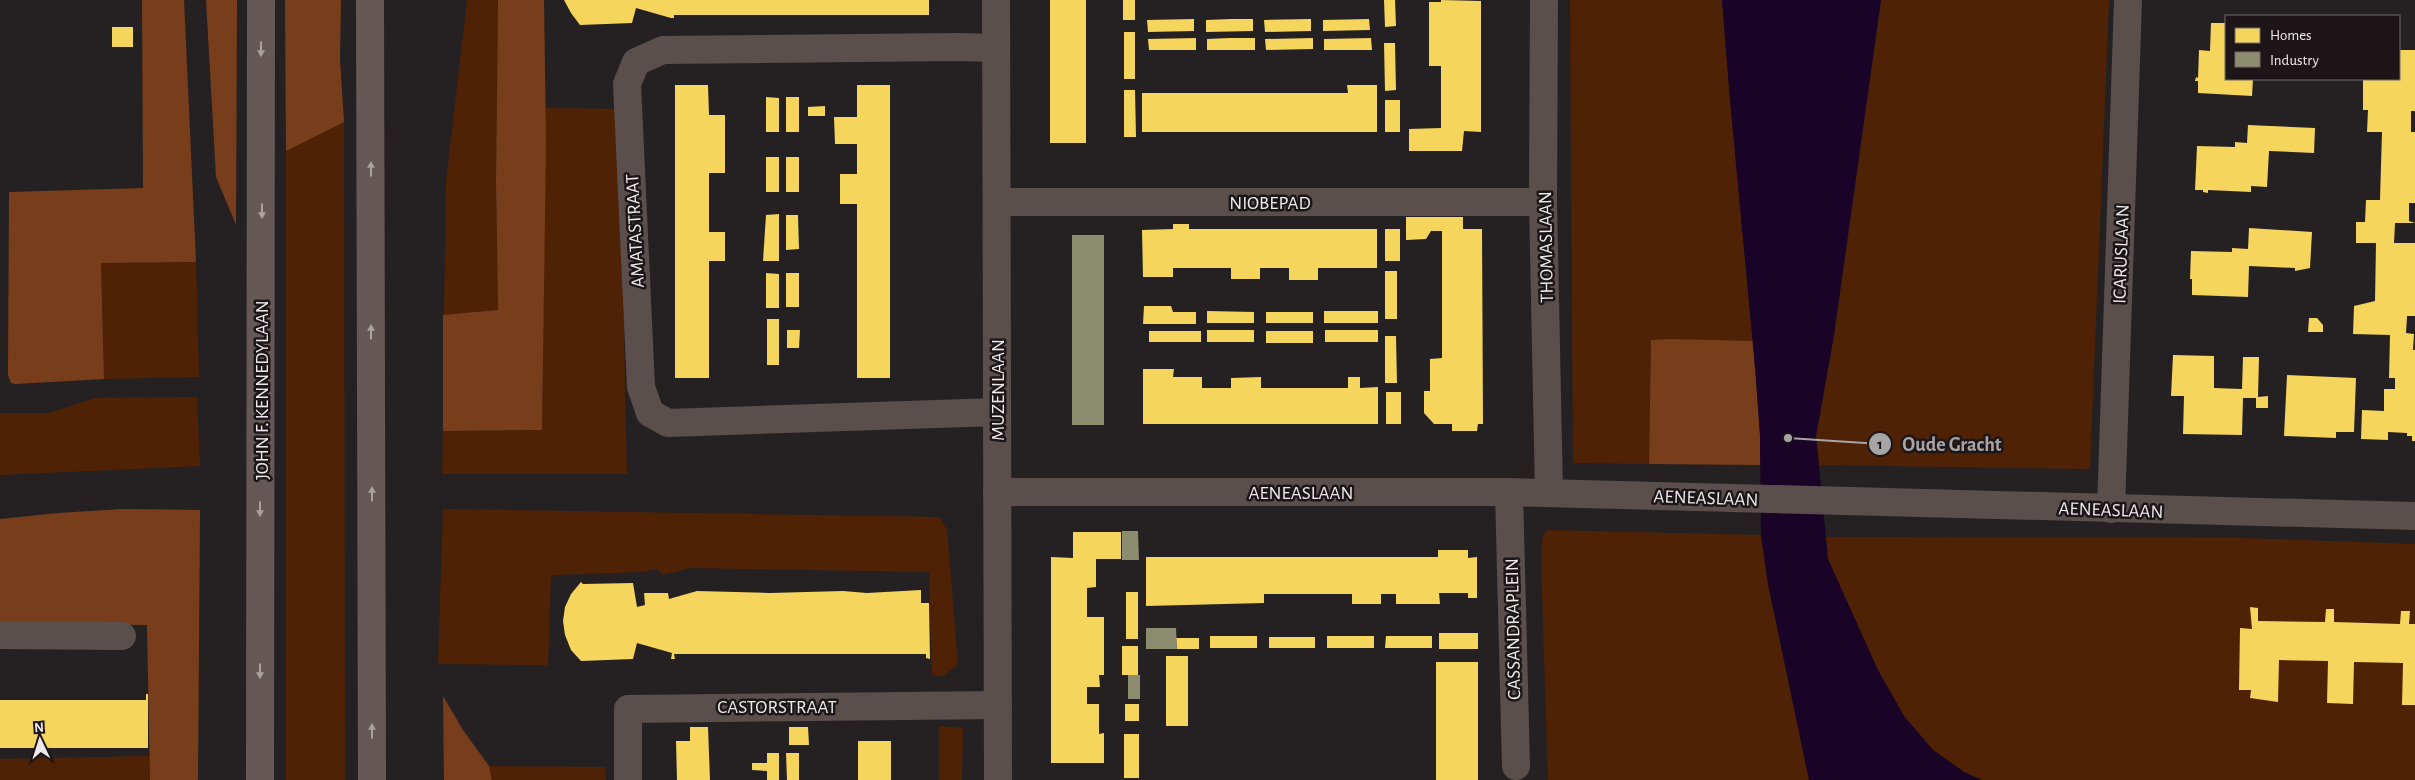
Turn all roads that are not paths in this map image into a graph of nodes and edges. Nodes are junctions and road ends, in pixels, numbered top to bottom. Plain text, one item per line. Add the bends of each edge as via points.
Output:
1 (262, 0) edge
2 (370, 0) edge
3 (996, 0) edge
4 (1544, 0) edge
5 (2128, 0) edge
6 (996, 48) junction
7 (997, 202) junction
8 (1543, 202) junction
9 (997, 412) junction
10 (997, 492) junction
11 (1509, 492) junction
12 (1550, 493) junction
13 (2111, 509) junction
14 (2415, 516) edge
15 (0, 635) edge
16 (122, 636) dead end
17 (998, 705) junction
18 (1516, 766) dead end
19 (260, 780) edge
20 (372, 780) edge
21 (628, 780) edge
22 (998, 780) edge

1 -> 19 main road, JOHN F. KENNEDYLAAN
20 -> 2 main road
3 - 6 street, MUZENLAAN
4 - 8 street, THOMASLAAN
5 - 13 street, ICARUSLAAN
6 - 7 street, MUZENLAAN
6 - 9 street, AMATASTRAAT via 663,50 636,62 627,84 641,387 650,413 668,423
7 - 8 street, NIOBEPAD
7 - 9 street, MUZENLAAN
8 - 12 street, THOMASLAAN
9 - 10 street, MUZENLAAN
10 - 11 street, AENEASLAAN
10 - 17 street, MUZENLAAN
11 - 12 street, AENEASLAAN
11 - 18 street, CASSANDRAPLEIN
12 - 13 street, AENEASLAAN
13 - 14 street, AENEASLAAN
15 - 16 street
17 - 21 street, CASTORSTRAAT via 628,709
17 - 22 street, MUZENLAAN

